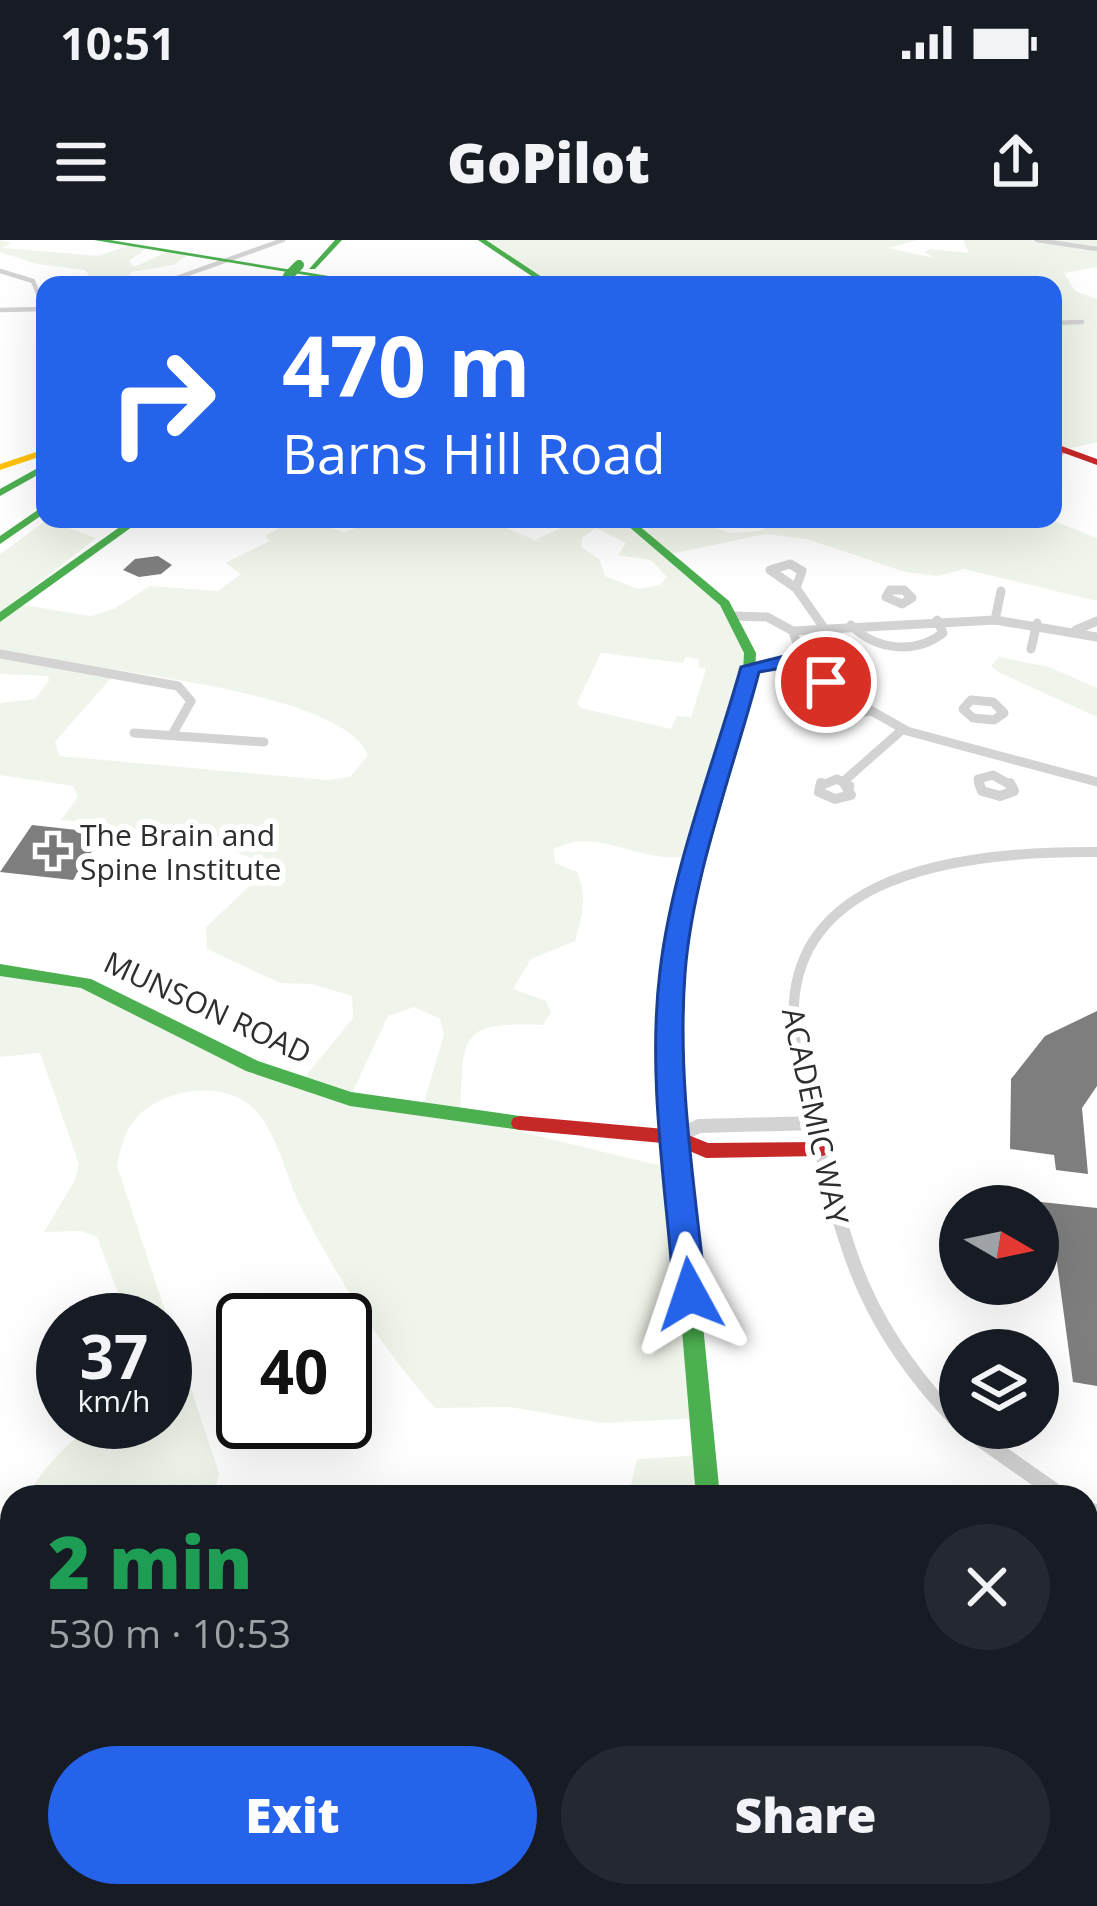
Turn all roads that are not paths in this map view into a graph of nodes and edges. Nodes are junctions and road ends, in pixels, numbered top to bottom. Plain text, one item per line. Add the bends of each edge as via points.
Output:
1 (97, 240) edge
2 (283, 240) edge
3 (325, 240) edge
4 (339, 240) edge
5 (481, 240) edge
6 (1036, 240) edge
7 (1097, 249) edge
8 (235, 261) junction
9 (0, 272) edge
10 (186, 276) edge
11 (296, 276) edge
12 (326, 276) edge
13 (536, 276) edge
14 (36, 287) edge
15 (36, 309) edge
16 (0, 310) edge
17 (1082, 322) dead end
18 (1062, 323) edge
19 (1062, 453) edge
20 (36, 455) edge
21 (1097, 462) edge
22 (0, 467) edge
23 (36, 472) edge
24 (0, 493) edge
25 (36, 510) edge
26 (36, 513) edge
27 (0, 528) edge
28 (125, 528) edge
29 (636, 528) edge
30 (0, 541) edge
31 (796, 588) dead end
32 (1001, 591) dead end
33 (902, 604) dead end
34 (735, 616) junction
35 (0, 618) edge
36 (937, 620) junction
37 (994, 620) junction
38 (913, 621) junction
39 (1097, 621) edge
40 (1037, 623) junction
41 (851, 626) junction
42 (824, 628) junction
43 (1076, 630) junction
44 (793, 631) junction
45 (1097, 637) edge
46 (1031, 649) dead end
47 (0, 654) edge
48 (784, 662) junction
49 (751, 667) junction
50 (845, 694) junction
51 (870, 711) junction
52 (981, 720) dead end
53 (902, 729) junction
54 (134, 733) dead end
55 (172, 735) junction
56 (264, 742) dead end
57 (971, 747) junction
58 (1007, 756) junction
59 (1097, 769) edge
60 (1078, 773) junction
61 (1002, 776) dead end
62 (844, 781) dead end
63 (1097, 782) edge
64 (1097, 852) edge
65 (0, 970) edge
66 (816, 1123) junction
67 (676, 1137) junction
68 (821, 1149) junction
69 (939, 1403) edge
70 (995, 1449) edge
71 (708, 1485) edge
72 (1046, 1485) edge

1 - 8 main road
2 - 8 street
3 - 11 main road
4 - 11 main road
5 - 13 main road
6 - 7 street
8 - 10 street
8 - 12 main road
9 - 14 street
15 - 16 street
17 - 18 street
19 - 21 main road
20 - 22 main road
23 - 24 main road
25 - 27 main road
26 - 30 main road
28 - 35 main road
29 - 34 main road
31 - 42 street
32 - 37 street
33 - 38 street
34 - 44 street via 767,617
34 - 49 main road
36 - 37 street
36 - 38 street
36 - 41 street via 939,638 888,648 867,644
37 - 40 street
38 - 41 street
39 - 43 street
40 - 43 street
40 - 46 street
41 - 42 street
42 - 44 street
43 - 45 street
44 - 48 street via 798,647
47 - 55 street via 178,686 191,701
48 - 49 street
48 - 50 street
49 - 67 main road via 677,942 669,1028
50 - 51 street
50 - 51 street via 827,702 828,710
51 - 53 street
52 - 57 street
53 - 57 street
53 - 62 street
54 - 55 street
55 - 56 street
57 - 58 street
58 - 60 street
58 - 61 street
59 - 60 street
60 - 63 street
64 - 66 street, ACADEMIC WAY via 947,864 876,890 824,924 802,954 791,994
65 - 67 main road, MUNSON ROAD via 85,983 252,1066 350,1099 460,1118
66 - 67 street, MUNSON ROAD via 707,1126
66 - 68 street, ACADEMIC WAY
67 - 68 main road, MUNSON ROAD via 706,1151
67 - 71 main road
68 - 69 street, ACADEMIC WAY via 868,1312
70 - 72 street, ACADEMIC WAY

